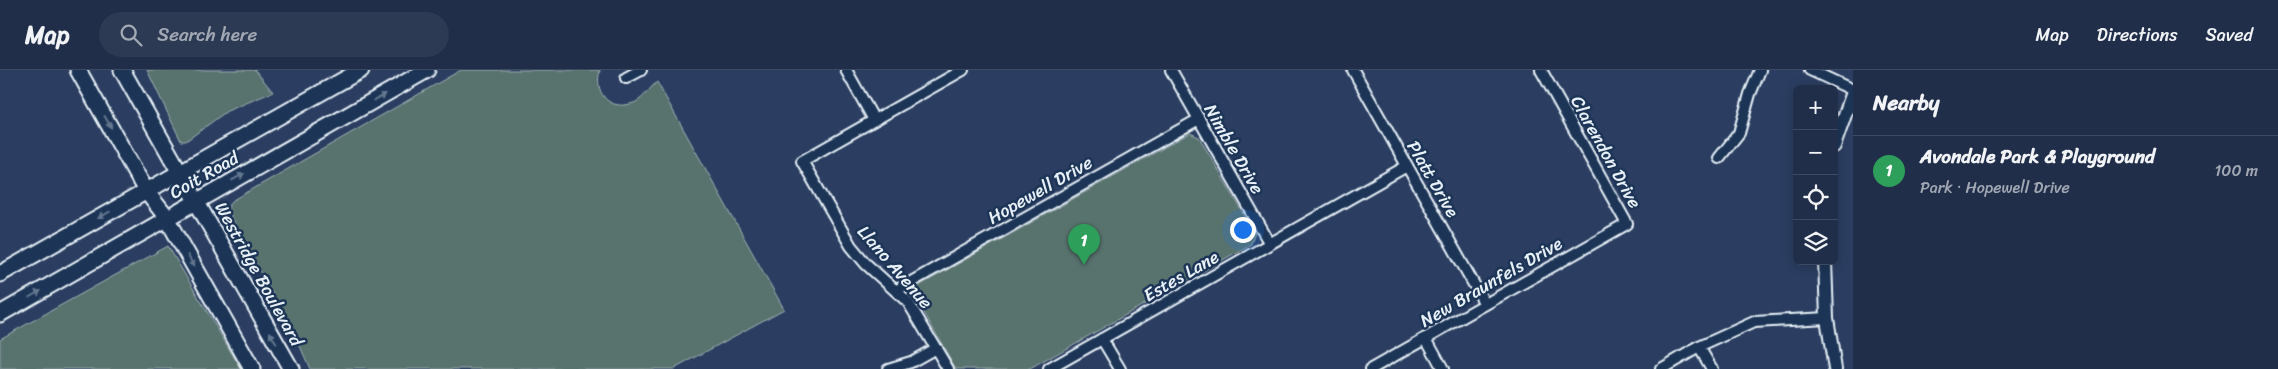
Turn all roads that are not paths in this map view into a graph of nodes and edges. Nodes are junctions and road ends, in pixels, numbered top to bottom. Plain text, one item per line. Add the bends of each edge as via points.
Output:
1 (78, 70) edge
2 (122, 70) edge
3 (361, 70) edge
4 (427, 70) edge
5 (641, 70) edge
6 (846, 70) edge
7 (963, 70) edge
8 (1171, 70) edge
9 (1353, 70) edge
10 (1541, 70) edge
11 (1760, 70) edge
12 (1810, 70) edge
13 (626, 78) dead end
14 (1853, 91) edge
15 (1198, 119) junction
16 (874, 120) junction
17 (1838, 134) edge
18 (1719, 158) dead end
19 (1407, 166) junction
20 (179, 171) junction
21 (146, 191) junction
22 (196, 201) junction
23 (167, 218) junction
24 (1628, 224) joint
25 (1270, 244) junction
26 (1825, 265) edge
27 (0, 274) edge
28 (897, 290) junction
29 (1485, 304) junction
30 (0, 314) edge
31 (1827, 318) junction
32 (1426, 338) junction
33 (1102, 339) junction
34 (1699, 347) junction
35 (936, 348) junction
36 (252, 369) edge
37 (291, 369) edge
38 (888, 369) edge
39 (948, 369) edge
40 (1049, 369) edge
41 (1120, 369) edge
42 (1371, 369) edge
43 (1443, 369) edge
44 (1661, 369) edge
45 (1712, 369) edge
46 (1835, 369) edge

1 -> 21 main road
2 - 20 main road, Westridge Boulevard
3 - 20 main road, Coit Road
22 -> 4 main road, Coit Road
5 - 13 street
6 - 16 street
7 - 16 street
8 - 15 street, Nimble Drive
9 - 19 street, Platt Drive
10 - 24 street, Clarendon Drive
11 - 18 street via 1739,133
12 - 14 street
14 - 17 street
15 - 25 street, Nimble Drive
15 - 28 street, Hopewell Drive
16 - 28 street, Llano Avenue via 802,161 855,251
19 - 25 street, Estes Lane
19 - 29 street, Platt Drive
20 - 21 main road, Coit Road
20 - 22 main road, Westridge Boulevard
21 - 23 main road
21 -> 27 main road, Coit Road
22 - 23 main road, Coit Road
37 -> 22 main road, Westridge Boulevard
30 -> 23 main road, Coit Road
23 -> 36 main road
24 - 29 street, New Braunfels Drive
25 - 33 street, Estes Lane
26 - 31 street
28 - 35 street, Llano Avenue via 914,310
29 - 32 street, New Braunfels Drive
31 - 34 street via 1754,322
31 - 46 street
32 - 42 street, New Braunfels Drive
32 - 43 street
33 - 40 street, Estes Lane
33 - 41 street
34 - 44 street
34 - 45 street
35 - 38 street
35 - 39 street, Llano Avenue

